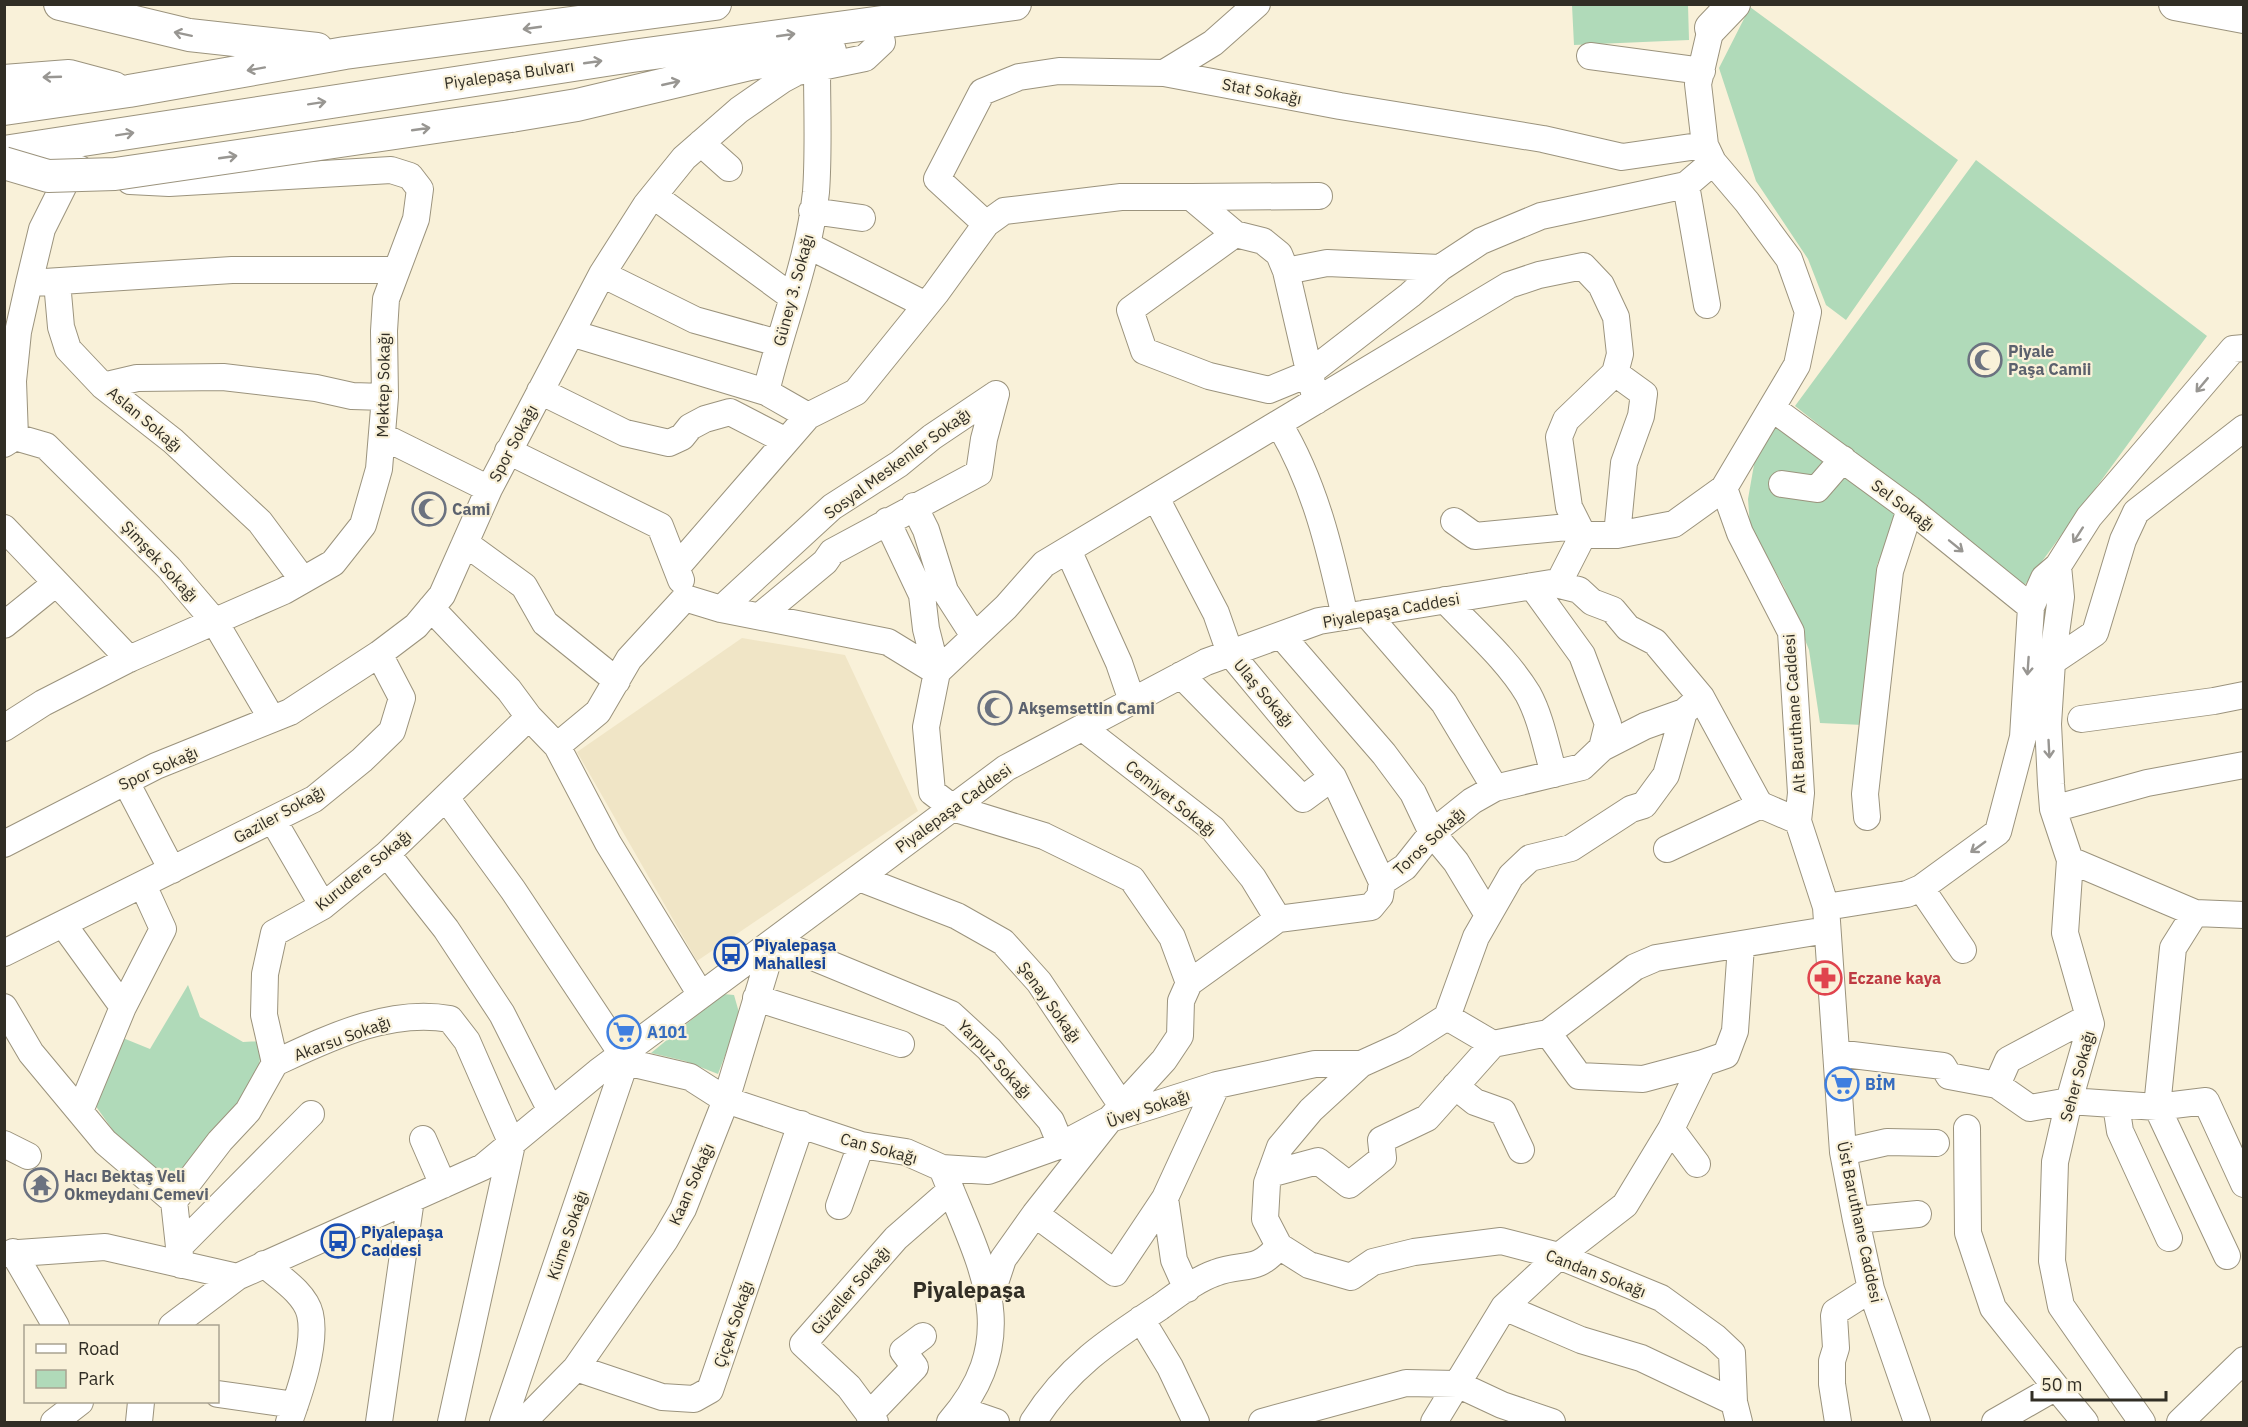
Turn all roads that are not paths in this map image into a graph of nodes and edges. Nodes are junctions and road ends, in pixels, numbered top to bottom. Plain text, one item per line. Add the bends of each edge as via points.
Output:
1 (60, 4) edge
2 (714, 4) edge
3 (1257, 4) edge
4 (1734, 4) edge
5 (2175, 4) edge
6 (1013, 5) edge
7 (1710, 16) edge
8 (2244, 17) edge
9 (882, 42) junction
10 (345, 53) junction
11 (1590, 56) dead end
12 (817, 68) junction
13 (1702, 71) junction
14 (1164, 73) junction
15 (4, 81) edge
16 (129, 92) junction
17 (4, 109) edge
18 (701, 143) junction
19 (4, 152) edge
20 (1709, 153) junction
21 (76, 154) junction
22 (4, 163) edge
23 (729, 168) dead end
24 (4, 176) edge
25 (1686, 185) junction
26 (654, 196) junction
27 (1191, 196) junction
28 (1319, 196) dead end
29 (812, 211) junction
30 (862, 218) dead end
31 (986, 224) junction
32 (1235, 234) junction
33 (807, 245) junction
34 (1440, 268) junction
35 (396, 270) junction
36 (1286, 271) junction
37 (602, 274) junction
38 (57, 282) junction
39 (29, 284) junction
40 (792, 297) junction
41 (926, 305) junction
42 (1707, 305) dead end
43 (571, 333) junction
44 (778, 343) junction
45 (2244, 348) edge
46 (1615, 373) junction
47 (1308, 374) junction
48 (103, 386) junction
49 (540, 391) junction
50 (766, 392) junction
51 (385, 397) junction
52 (1316, 401) junction
53 (1773, 408) junction
54 (808, 416) junction
55 (1279, 424) junction
56 (2244, 428) edge
57 (382, 436) junction
58 (10, 440) edge
59 (786, 441) junction
60 (508, 451) junction
61 (1843, 459) junction
62 (1782, 484) dead end
63 (1724, 488) junction
64 (489, 489) junction
65 (1156, 498) junction
66 (914, 506) junction
67 (1910, 510) junction
68 (887, 521) junction
69 (1454, 521) dead end
70 (4, 528) edge
71 (1580, 530) junction
72 (1617, 535) junction
73 (465, 543) junction
74 (1068, 550) junction
75 (2058, 566) junction
76 (677, 567) junction
77 (303, 580) junction
78 (56, 583) junction
79 (1545, 585) junction
80 (685, 598) junction
81 (1445, 600) junction
82 (2031, 607) junction
83 (431, 608) junction
84 (721, 609) junction
85 (1356, 615) junction
86 (760, 616) junction
87 (214, 622) junction
88 (4, 625) edge
89 (1281, 635) junction
90 (974, 636) junction
91 (1230, 653) junction
92 (379, 654) junction
93 (129, 659) junction
94 (2052, 662) junction
95 (937, 672) junction
96 (1181, 675) junction
97 (617, 681) junction
98 (2244, 695) edge
99 (1132, 701) junction
100 (1693, 705) junction
101 (529, 717) junction
102 (272, 719) junction
103 (2081, 719) dead end
104 (4, 728) edge
105 (1083, 728) junction
106 (557, 746) junction
107 (1602, 748) junction
108 (2244, 765) edge
109 (1554, 774) junction
110 (1333, 777) junction
111 (126, 782) junction
112 (1495, 788) junction
113 (446, 798) junction
114 (1761, 805) junction
115 (953, 808) junction
116 (2053, 808) junction
117 (1867, 817) dead end
118 (273, 820) junction
119 (1798, 821) junction
120 (1432, 833) junction
121 (4, 844) edge
122 (1667, 849) dead end
123 (387, 854) junction
124 (2070, 860) junction
125 (172, 870) junction
126 (859, 878) junction
127 (1382, 882) junction
128 (142, 885) junction
129 (1921, 888) junction
130 (323, 906) junction
131 (2195, 913) junction
132 (1488, 915) junction
133 (2244, 915) edge
134 (1826, 918) junction
135 (1278, 919) junction
136 (63, 924) junction
137 (774, 941) junction
138 (1741, 946) junction
139 (1963, 950) dead end
140 (4, 953) edge
141 (1189, 984) junction
142 (701, 995) junction
143 (756, 998) junction
144 (4, 1007) edge
145 (123, 1007) junction
146 (1447, 1017) junction
147 (2089, 1017) junction
148 (1548, 1034) junction
149 (901, 1044) dead end
150 (1493, 1044) junction
151 (1836, 1053) junction
152 (626, 1055) junction
153 (275, 1063) junction
154 (1361, 1064) junction
155 (1703, 1064) junction
156 (1217, 1085) junction
157 (1997, 1085) junction
158 (1455, 1086) junction
159 (726, 1100) junction
160 (2069, 1101) junction
161 (2116, 1105) junction
162 (2157, 1107) junction
163 (80, 1111) junction
164 (551, 1112) junction
165 (1116, 1113) junction
166 (311, 1114) dead end
167 (801, 1124) junction
168 (1967, 1128) dead end
169 (1671, 1129) junction
170 (423, 1139) dead end
171 (1936, 1143) dead end
172 (4, 1144) edge
173 (512, 1144) junction
174 (861, 1145) junction
175 (1061, 1145) junction
176 (1521, 1150) dead end
177 (1843, 1152) junction
178 (28, 1156) dead end
179 (1697, 1164) dead end
180 (1270, 1174) junction
181 (946, 1179) junction
182 (2244, 1184) edge
183 (443, 1185) junction
184 (1165, 1198) junction
185 (411, 1199) junction
186 (174, 1201) junction
187 (839, 1206) dead end
188 (1035, 1214) junction
189 (1918, 1214) dead end
190 (1856, 1220) junction
191 (2169, 1238) dead end
192 (1279, 1246) junction
193 (9, 1253) edge
194 (180, 1256) junction
195 (1559, 1256) junction
196 (2227, 1256) dead end
197 (264, 1264) junction
198 (237, 1277) junction
199 (1187, 1289) junction
200 (1871, 1289) junction
201 (991, 1295) junction
202 (1504, 1307) junction
203 (1141, 1318) junction
204 (55, 1325) edge
205 (173, 1325) edge
206 (923, 1336) dead end
207 (2244, 1360) edge
208 (576, 1368) junction
209 (1457, 1384) junction
210 (2056, 1387) junction
211 (219, 1394) edge
212 (78, 1403) edge
213 (141, 1403) edge
214 (1736, 1412) edge
215 (292, 1414) edge
216 (955, 1416) edge
217 (872, 1419) edge
218 (54, 1422) edge
219 (139, 1422) edge
220 (379, 1422) edge
221 (451, 1422) edge
222 (503, 1422) edge
223 (524, 1422) edge
224 (996, 1422) edge
225 (1033, 1422) edge
226 (1196, 1422) edge
227 (1262, 1422) edge
228 (1434, 1422) edge
229 (1552, 1422) edge
230 (1839, 1422) edge
231 (1917, 1422) edge
232 (1995, 1422) edge
233 (2085, 1422) edge
234 (2142, 1422) edge
235 (2180, 1422) edge

10 -> 1 main road via 189,35
2 -> 10 main road
3 - 14 street via 1213,43
4 - 7 main road
5 - 8 main road
6 - 9 main road via 951,30
21 -> 6 main road, Piyalepaşa Bulvarı via 620,58
7 - 13 street
9 - 12 street, Spor Sokağı via 865,58
22 -> 9 main road, bridge via 48,176 115,174 577,105 750,64
10 -> 16 main road
11 - 13 street
12 - 18 street, Spor Sokağı via 796,72 782,80
12 - 29 street, Güney 3. Sokağı via 816,192
13 - 20 street via 1698,84
14 - 20 street, Stat Sokağı via 1543,139 1622,157
14 - 31 street, Stat Sokağı via 1059,71 1019,76 982,92 937,179
16 -> 15 main road via 69,76
16 - 17 main road
18 - 23 street
18 - 26 street, Spor Sokağı
19 - 21 main road, Piyalepaşa Bulvarı
20 - 25 street
20 - 53 street via 1789,259 1808,312 1797,365
21 - 24 street
21 - 35 street, Mektep Sokağı via 121,181 169,183 391,170 410,176 420,189 416,219
21 - 39 street via 42,229
25 - 34 street via 1541,216 1481,241
25 - 42 street
26 - 37 street, Spor Sokağı
26 - 40 street
27 - 28 street
27 - 31 street via 1121,197 1004,211
27 - 32 street
29 - 30 street
29 - 33 street, Güney 3. Sokağı
31 - 41 street
32 - 36 street via 1263,241 1280,254
32 - 47 street via 1130,310 1144,351 1209,376 1269,390
33 - 40 street, Güney 3. Sokağı
33 - 41 street
34 - 36 street via 1327,263
34 - 47 street via 1410,296
35 - 38 street via 232,270
35 - 51 street, Mektep Sokağı via 386,299
36 - 47 street
37 - 43 street, Spor Sokağı
37 - 44 street via 695,320
38 - 39 street
38 - 48 street via 61,327 68,349
39 - 58 street via 18,332
40 - 44 street, Güney 3. Sokağı
41 - 54 street via 856,393
43 - 49 street, Spor Sokağı
43 - 50 street
44 - 50 street, Güney 3. Sokağı
45 -> 75 street via 2233,349 2089,517
46 - 52 street via 1620,354 1616,317 1601,285 1583,266 1509,285
46 - 71 street via 1566,420 1560,437 1569,507
46 - 72 street via 1644,394 1641,416 1624,463
47 - 52 street
48 - 51 street, Aslan Sokağı via 137,378 223,377 352,396
48 - 77 street, Aslan Sokağı via 173,441 260,522
49 - 59 street via 625,433 669,442 705,419 730,412
49 - 60 street, Spor Sokağı
50 - 54 street
51 - 57 street, Mektep Sokağı
52 - 55 street
53 - 61 street, Sel Sokağı
53 - 63 street
54 - 59 street
55 - 65 street
55 - 85 street via 1298,456
56 - 94 street via 2136,512 2123,540 2095,633
57 - 64 street
57 - 77 street, Mektep Sokağı via 379,470 363,525 333,563
58 - 87 street, Şimşek Sokağı via 46,446 170,568
59 - 76 street
60 - 64 street, Spor Sokağı
60 - 76 street via 660,526
61 - 62 street via 1817,489
61 - 67 street, Sel Sokağı
63 - 72 street via 1674,524
63 - 119 street, Alt Baruthane Caddesi via 1740,532 1791,632 1802,793
64 - 73 street, Spor Sokağı
65 - 74 street
65 - 91 street, Ulaş Sokağı via 1216,613
66 - 68 street
66 - 84 street, Sosyal Meskenler Sokağı via 979,473 996,394 832,507
66 - 90 street via 926,530 945,591
67 -> 82 street, Sel Sokağı
67 - 117 street via 1890,572 1865,794
68 - 86 street via 832,552
68 - 95 street via 922,595
69 - 71 street via 1475,536
70 - 78 street
71 - 72 street
71 - 79 street
73 - 83 street, Spor Sokağı via 442,595
73 - 97 street via 524,586 545,623
74 - 90 street via 1044,564
74 - 99 street
75 - 82 street via 2044,578
75 - 94 street, Seher Sokağı via 2061,597
76 - 80 street
77 - 87 street, Mektep Sokağı
78 - 88 street
78 - 93 street
79 - 81 street, Piyalepaşa Caddesi
79 - 100 street via 1578,590 1592,602 1613,610 1628,628 1655,642
79 - 107 street via 1582,655 1608,724
80 - 84 street
80 - 97 street via 629,659
81 - 85 street, Piyalepaşa Caddesi
81 - 109 street via 1528,694
82 -> 129 street via 2023,737 1998,832
83 - 92 street, Spor Sokağı via 416,626
83 - 101 street via 509,690
84 - 86 street
85 - 89 street, Piyalepaşa Caddesi via 1319,621
85 - 112 street via 1444,703
86 - 95 street via 888,642
87 - 93 street, Mektep Sokağı
87 - 102 street, Şimşek Sokağı
89 - 91 street, Piyalepaşa Caddesi
89 - 120 street via 1384,754 1413,793
90 - 95 street
91 - 96 street, Piyalepaşa Caddesi
91 - 110 street, Ulaş Sokağı
92 - 102 street, Spor Sokağı via 290,712
92 - 118 street, Gaziler Sokağı via 402,698 392,731 314,799
93 - 104 street, Mektep Sokağı via 43,703
94 -> 116 street, Seher Sokağı via 2048,724
95 - 115 street via 926,727 932,792
96 - 99 street, Piyalepaşa Caddesi
96 - 110 street via 1302,799
97 - 106 street via 597,712
98 - 103 street
99 - 105 street, Piyalepaşa Caddesi
100 - 107 street, Toros Sokağı
100 - 114 street
100 - 132 street via 1666,776 1644,805 1632,808 1571,848 1530,858 1511,876
101 - 106 street
101 - 113 street, Kurudere Sokağı
102 - 111 street, Spor Sokağı
105 - 115 street, Piyalepaşa Caddesi via 1006,768
105 - 135 street, Cemiyet Sokağı via 1213,830 1253,878
106 - 142 street via 608,843
107 - 109 street, Toros Sokağı via 1582,767
108 - 116 street via 2147,783
109 - 112 street, Toros Sokağı
110 - 127 street, Ulaş Sokağı
111 - 121 street, Spor Sokağı
111 - 125 street
112 - 120 street, Toros Sokağı
113 - 123 street, Kurudere Sokağı
113 - 152 street
114 - 119 street
114 - 122 street
115 - 126 street, Piyalepaşa Caddesi
115 - 141 street via 1044,836 1132,879 1172,937
116 - 124 street, Seher Sokağı
118 - 125 street, Gaziler Sokağı
118 - 130 street
119 - 134 street
120 - 127 street, Toros Sokağı via 1405,867
120 - 132 street via 1456,862
123 - 130 street, Kurudere Sokağı
123 - 164 street via 446,929 502,1014
124 - 131 street
124 - 147 street, Seher Sokağı via 2065,933
125 - 128 street, Gaziler Sokağı
126 - 137 street, Piyalepaşa Caddesi
126 - 165 street, Şenay Sokağı via 957,916 1003,942 1039,982
127 - 135 street, Toros Sokağı via 1380,896 1371,907
128 - 136 street, Gaziler Sokağı
128 - 145 street via 163,928
129 - 134 street
129 - 139 street
130 - 153 street, Kurudere Sokağı via 274,933 265,974 264,1016
131 - 133 street
131 - 162 street via 2173,948
132 - 146 street
134 - 138 street
134 - 151 street, Üst Baruthane Caddesi
135 - 141 street
136 - 140 street, Gaziler Sokağı
136 - 145 street
137 - 142 street, Piyalepaşa Caddesi
137 - 143 street, Kaan Sokağı
137 - 175 street, Yarpuz Sokağı via 951,1014 990,1049 1051,1121
138 - 148 street via 1656,958 1635,967
138 - 155 street via 1735,1031 1726,1055
141 - 165 street via 1181,1001 1180,1036 1164,1060
142 - 152 street, Piyalepaşa Caddesi
143 - 149 street
143 - 159 street, Kaan Sokağı
144 - 163 street via 31,1053
145 - 163 street
146 - 150 street
146 - 154 street via 1403,1046
147 - 157 street via 2008,1060
147 - 160 street, Seher Sokağı via 2091,1024
148 - 150 street
148 - 155 street via 1579,1076 1643,1079
150 - 158 street
151 - 157 street via 1944,1066 1949,1076
151 - 177 street, Üst Baruthane Caddesi
152 - 159 street, Can Sokağı via 690,1077
152 - 164 street, Piyalepaşa Caddesi
152 - 222 street, Küme Sokağı
153 - 173 street, Akarsu Sokağı via 377,1022 414,1016 450,1019 467,1041
153 - 186 street via 248,1111
154 - 156 street, Üvey Sokağı via 1315,1064
154 - 180 street via 1311,1110 1280,1147
155 - 169 street
156 - 165 street, Üvey Sokağı
156 - 184 street
157 - 160 street via 2030,1108
158 - 176 street via 1475,1102 1503,1112
158 - 180 street via 1427,1118 1381,1140 1383,1158 1349,1185 1318,1161
159 - 167 street, Can Sokağı
159 - 208 street, Kaan Sokağı via 682,1209 665,1240
160 - 161 street
160 - 234 street, Seher Sokağı via 2054,1184 2052,1261 2061,1306
161 - 162 street
161 - 191 street via 2120,1131
162 - 182 street via 2205,1101
162 - 196 street
163 - 186 street via 105,1142
164 - 173 street, Piyalepaşa Caddesi
165 - 175 street, Üvey Sokağı
165 - 188 street
166 - 194 street
167 - 174 street, Can Sokağı
167 - 208 street, Çiçek Sokağı via 711,1389 694,1400 662,1397
168 - 210 street via 1968,1233 1993,1308
169 - 179 street
169 - 195 street via 1625,1204
170 - 183 street
171 - 177 street via 1887,1142
172 - 178 street
173 - 183 street, Piyalepaşa Caddesi via 483,1167
173 - 221 street
174 - 181 street, Can Sokağı via 906,1152
174 - 187 street
175 - 181 street, Üvey Sokağı via 988,1172
177 - 190 street, Üst Baruthane Caddesi
180 - 192 street via 1265,1219
181 - 201 street
181 - 217 street, Güzeller Sokağı via 803,1344 849,1388
183 - 185 street, Piyalepaşa Caddesi
184 - 188 street via 1115,1273
184 - 199 street via 1174,1260
185 - 197 street, Piyalepaşa Caddesi
185 - 220 street
186 - 194 street
188 - 201 street via 1003,1259
189 - 190 street
190 - 200 street, Üst Baruthane Caddesi
192 - 195 street, Candan Sokağı via 1309,1265 1352,1277 1373,1262 1414,1252 1501,1241
192 - 199 street via 1266,1262 1215,1273
193 - 194 street via 105,1247
193 - 204 street
194 - 198 street
195 - 202 street
195 - 214 street, Candan Sokağı via 1661,1298 1715,1337 1732,1353
197 - 198 street, Piyalepaşa Caddesi
197 - 215 street via 293,1288 310,1314 309,1350
198 - 205 street, Piyalepaşa Caddesi
199 - 203 street
200 - 230 street via 1835,1312 1832,1384
200 - 231 street, Üst Baruthane Caddesi
201 - 216 street via 993,1335 987,1362
202 - 209 street
202 - 214 street via 1581,1340 1641,1358
203 - 225 street via 1073,1370
203 - 226 street
206 - 217 street via 903,1351 915,1367
207 - 235 street
208 - 223 street, Kaan Sokağı
209 - 227 street via 1407,1383
209 - 228 street
209 - 229 street
210 - 232 street
210 - 233 street
211 - 215 street
212 - 218 street
213 - 219 street
216 - 224 street

